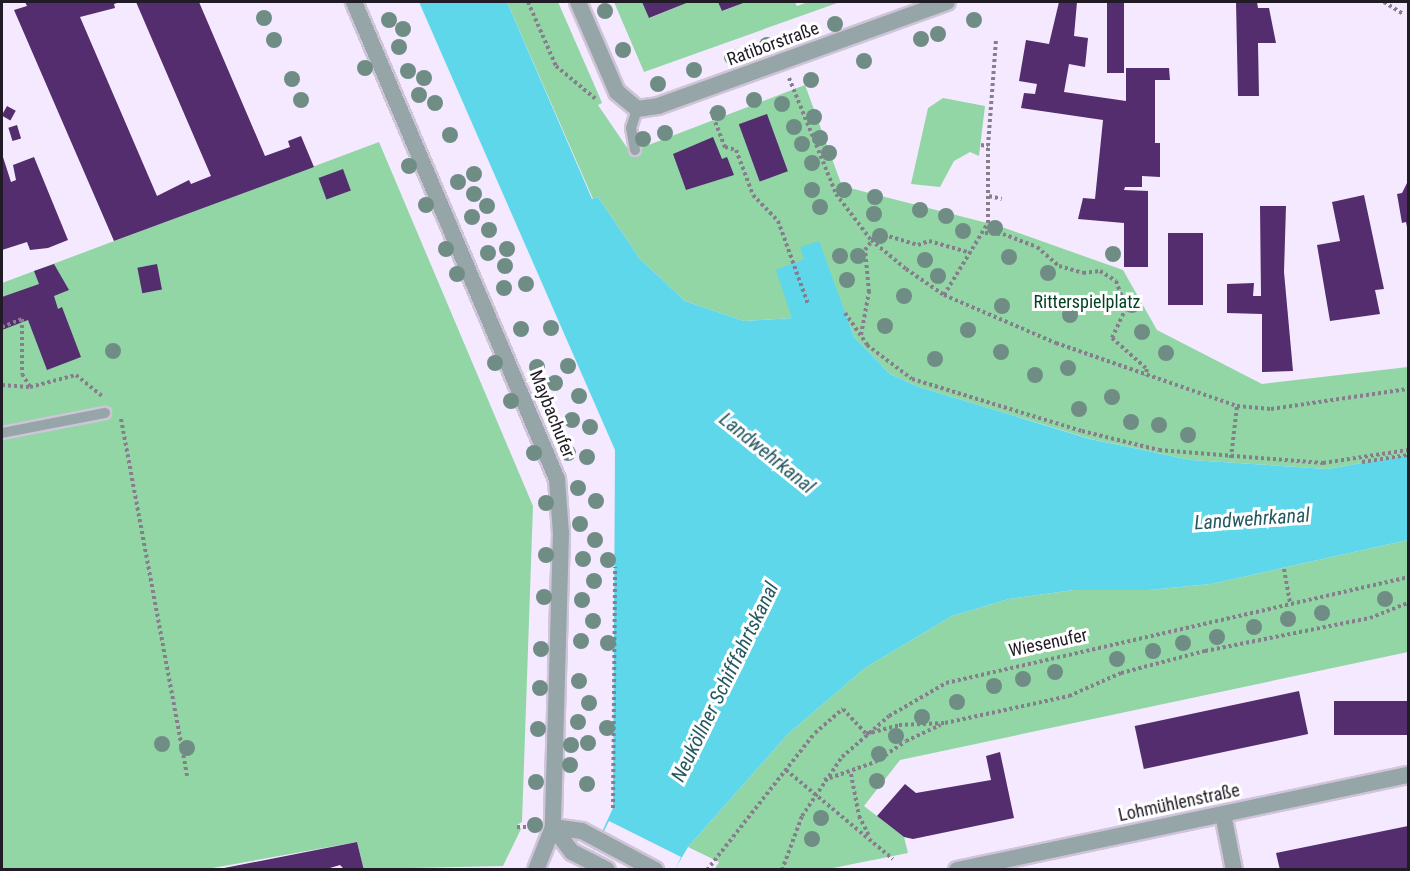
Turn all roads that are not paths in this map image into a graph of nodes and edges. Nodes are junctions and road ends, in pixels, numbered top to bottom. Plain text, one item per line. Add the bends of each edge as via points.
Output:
1 (354, 2) edge
2 (578, 2) edge
3 (947, 2) edge
4 (637, 109) junction
5 (636, 150) dead end
6 (108, 408) road end
7 (2, 433) edge
8 (1408, 775) edge
9 (1223, 814) junction
10 (553, 827) junction
11 (536, 870) edge
12 (607, 870) edge
13 (655, 870) edge
14 (957, 870) edge
15 (1234, 870) edge

1 - 10 street, Maybachufer via 557,479 561,533
2 - 4 street via 617,92
3 - 4 street, Ratiborstraße via 658,106
4 - 5 lane via 631,128
6 - 7 lane
8 - 9 street, Lohmühlenstraße
9 - 14 street, Lohmühlenstraße
9 - 15 street
10 - 11 street, Maybachufer
10 - 12 street via 572,852
10 - 13 street via 582,831

